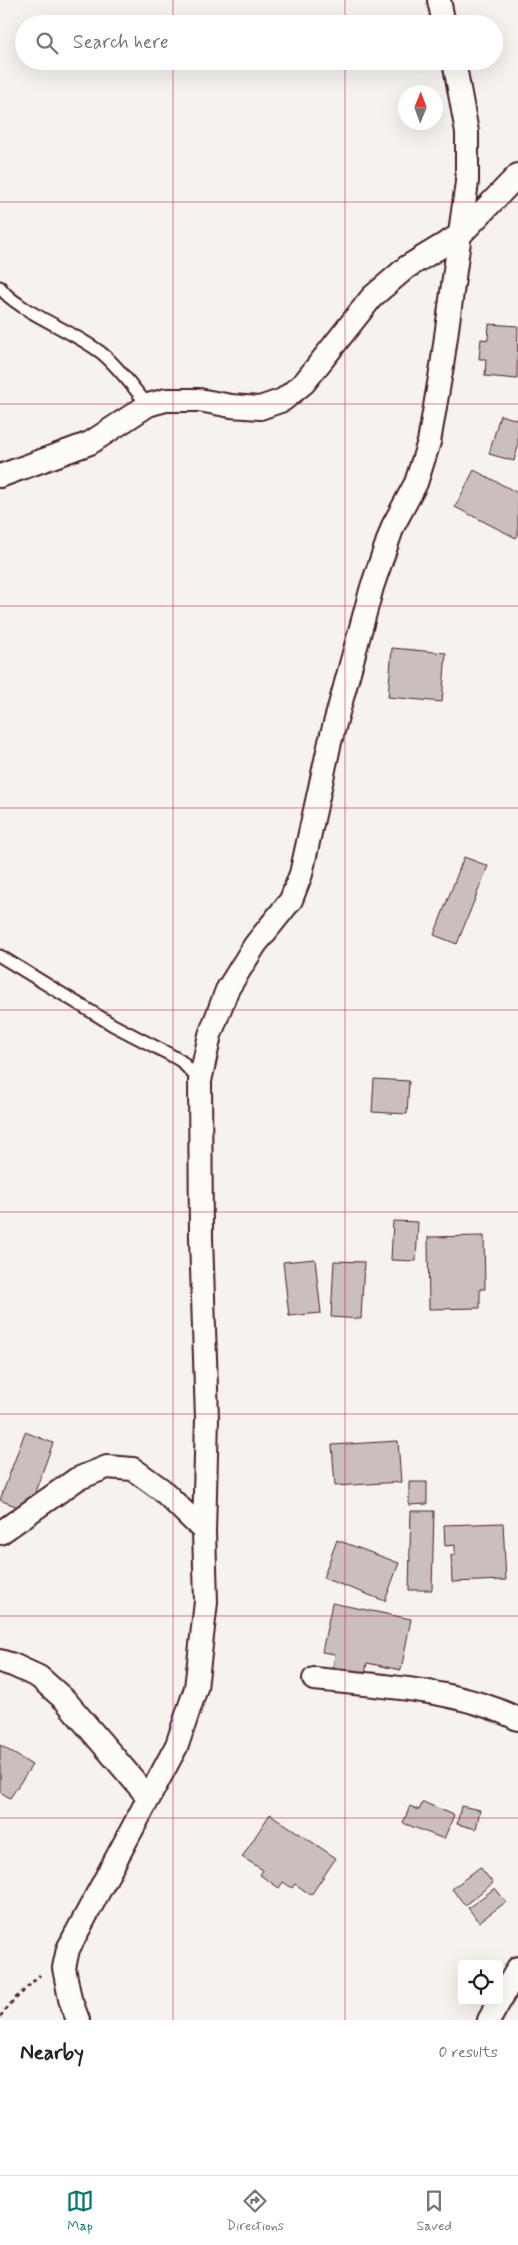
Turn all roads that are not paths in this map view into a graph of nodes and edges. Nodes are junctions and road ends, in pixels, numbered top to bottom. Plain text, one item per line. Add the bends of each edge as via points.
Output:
1 (439, 0) edge
2 (442, 15) edge
3 (456, 70) edge
4 (518, 175) edge
5 (460, 234) junction
6 (0, 286) edge
7 (148, 405) junction
8 (0, 476) edge
9 (0, 956) edge
10 (200, 1081) junction
11 (204, 1531) junction
12 (0, 1533) edge
13 (0, 1661) edge
14 (314, 1678) dead end
15 (518, 1719) edge
16 (149, 1798) junction
17 (518, 1968) edge
18 (78, 2020) edge
19 (489, 2020) edge

1 - 2 street
3 - 5 street via 467,132 467,182
4 - 5 street
5 - 7 street via 407,267 372,296 304,383 283,400 260,408 199,400 166,400
5 - 10 street via 428,442 416,483 393,526 372,587 330,742 301,874 291,900 255,945 228,990 210,1035
6 - 7 lane via 22,306 79,337 105,356
7 - 8 street via 90,443
9 - 10 lane via 113,1025 170,1054
10 - 11 street via 207,1418
11 - 12 street via 162,1490 133,1469 107,1467 77,1479
11 - 16 street via 206,1602 196,1688 177,1745
13 - 16 street via 39,1676 65,1700
14 - 15 street via 457,1698
16 - 18 street via 68,1949 64,1968
17 - 19 street

